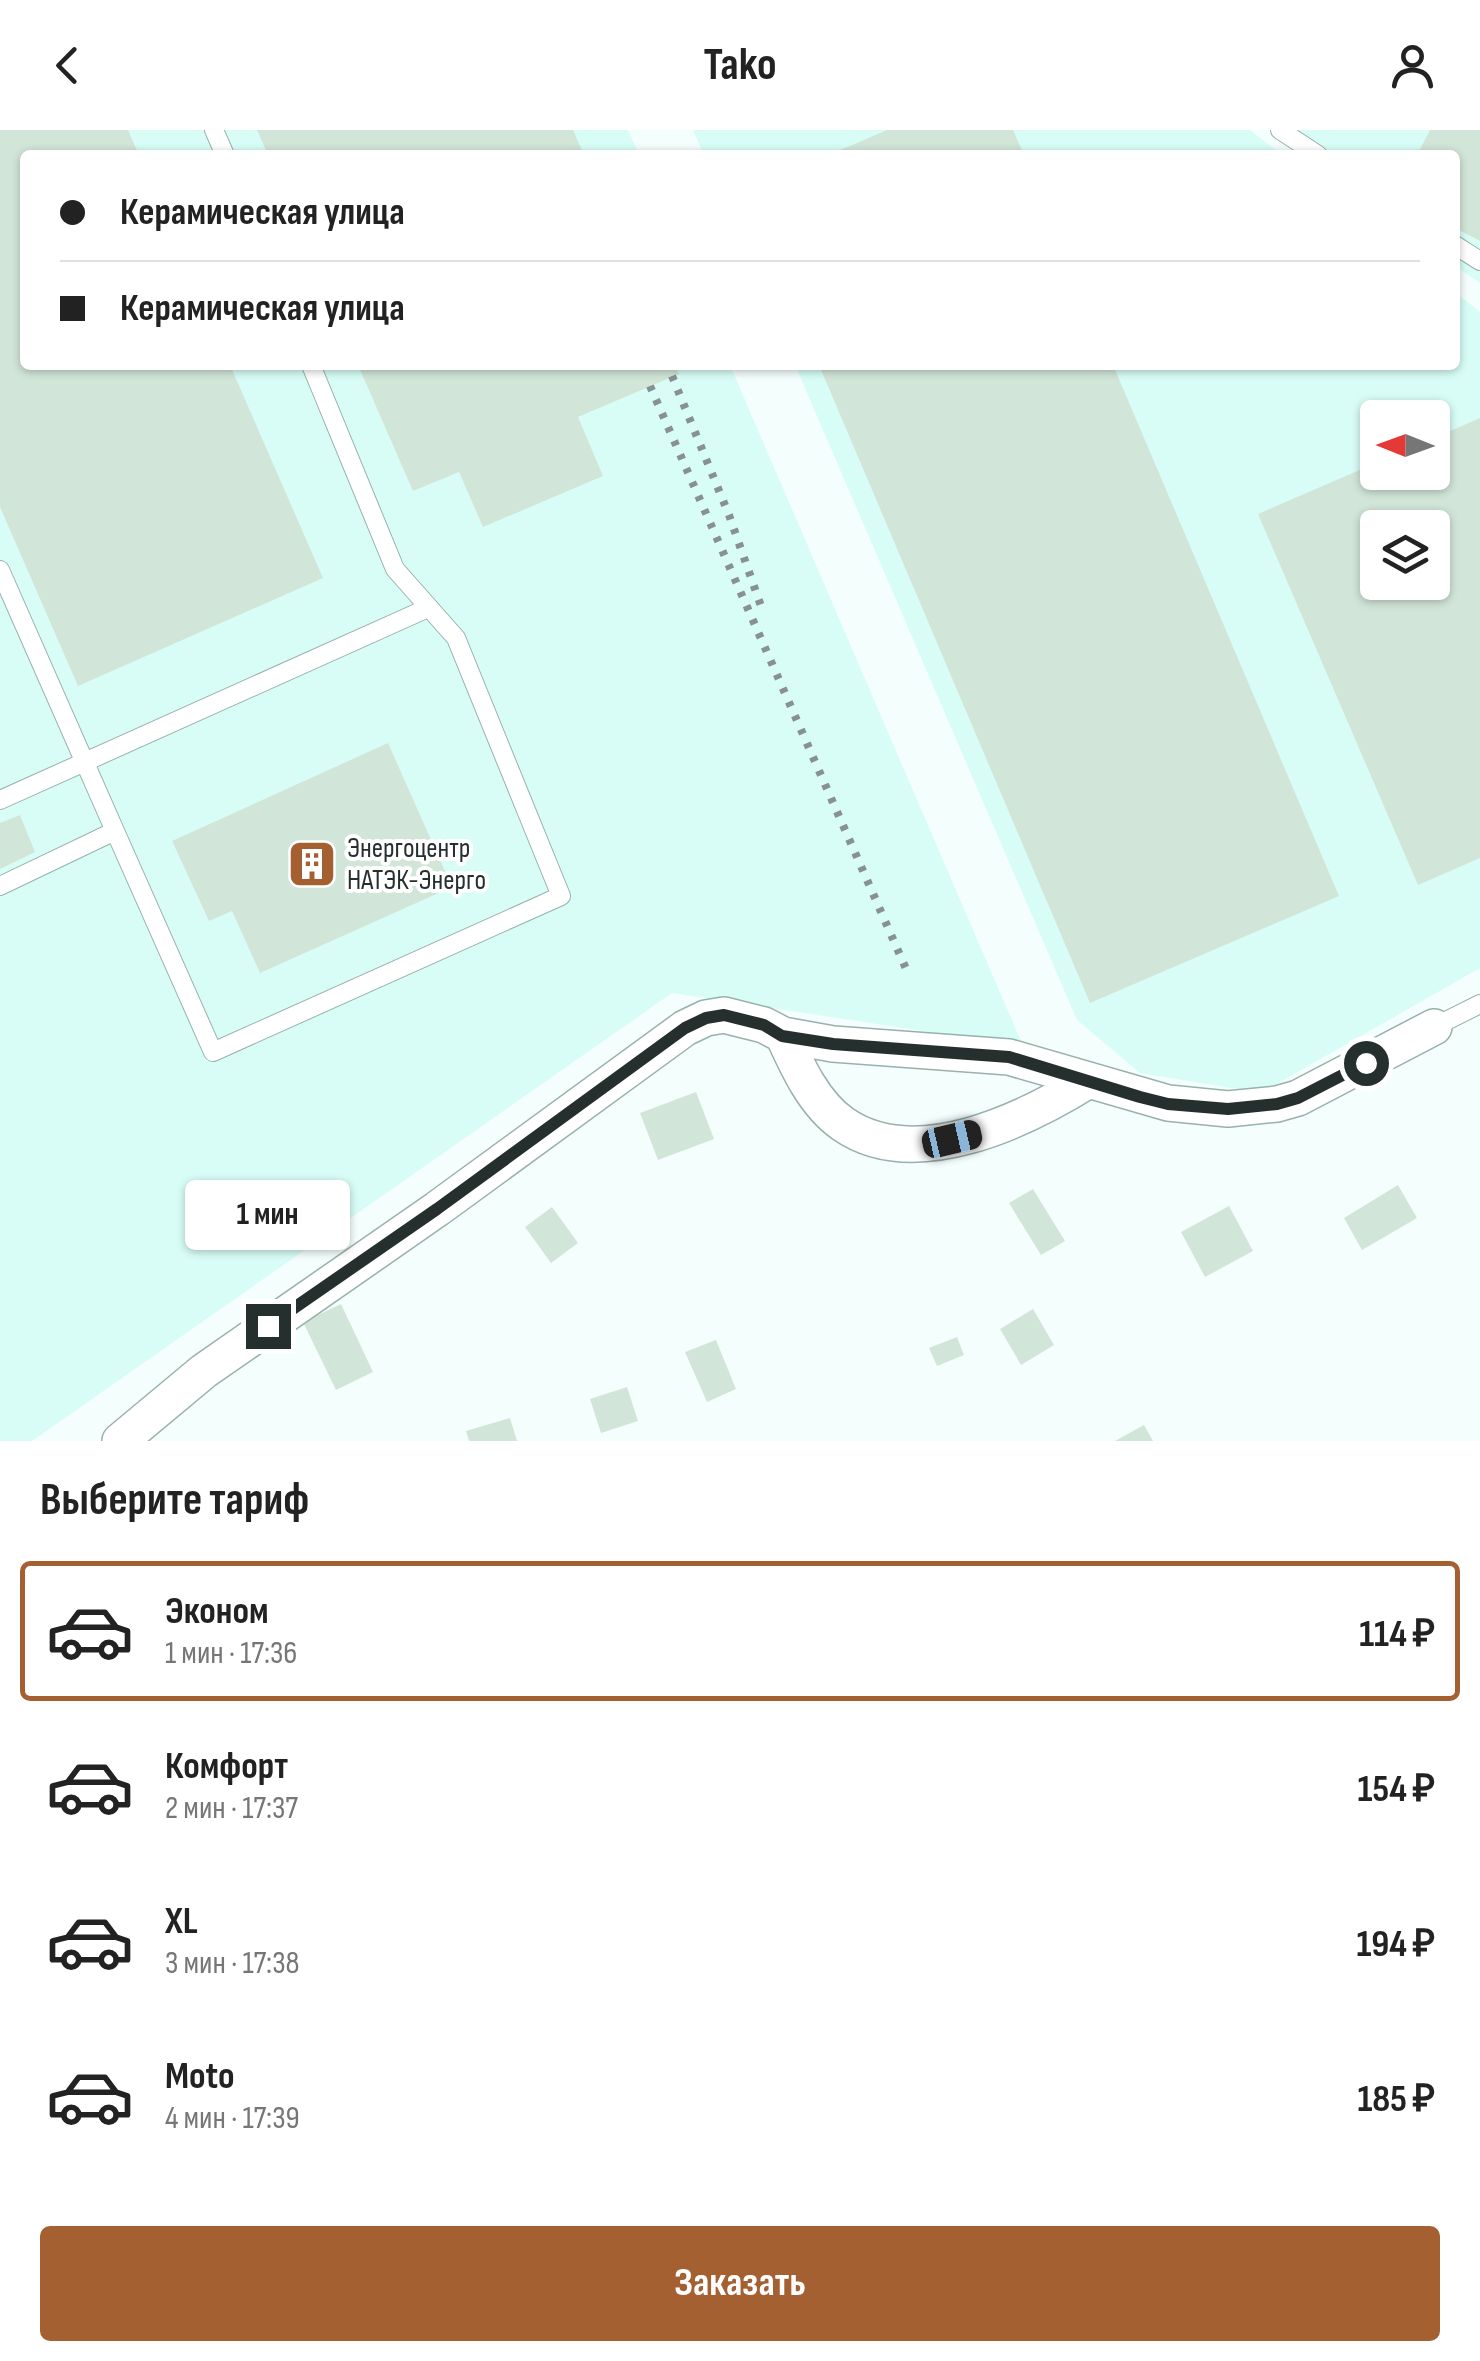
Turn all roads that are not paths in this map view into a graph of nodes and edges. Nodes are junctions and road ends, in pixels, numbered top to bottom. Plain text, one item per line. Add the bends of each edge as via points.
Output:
1 (1280, 130) edge
2 (1310, 150) edge
3 (313, 370) edge
4 (0, 570) edge
5 (428, 608) junction
6 (85, 763) junction
7 (0, 800) edge
8 (115, 831) junction
9 (0, 886) edge
10 (1480, 1004) edge
11 (1434, 1027) joint
12 (782, 1036) junction
13 (1089, 1080) junction
14 (120, 1441) edge

1 - 2 lane
3 - 5 lane via 395,570
4 - 6 lane
5 - 6 lane
5 - 8 lane via 456,638 560,896 213,1052
6 - 7 lane
6 - 8 lane
8 - 9 lane
10 - 11 lane
11 - 13 street via 1277,1104 1168,1104
12 - 13 street via 1009,1057
12 - 13 street via 817,1097 841,1123 872,1140 909,1144 1000,1128
12 - 14 street via 724,1015 685,1028 204,1370

